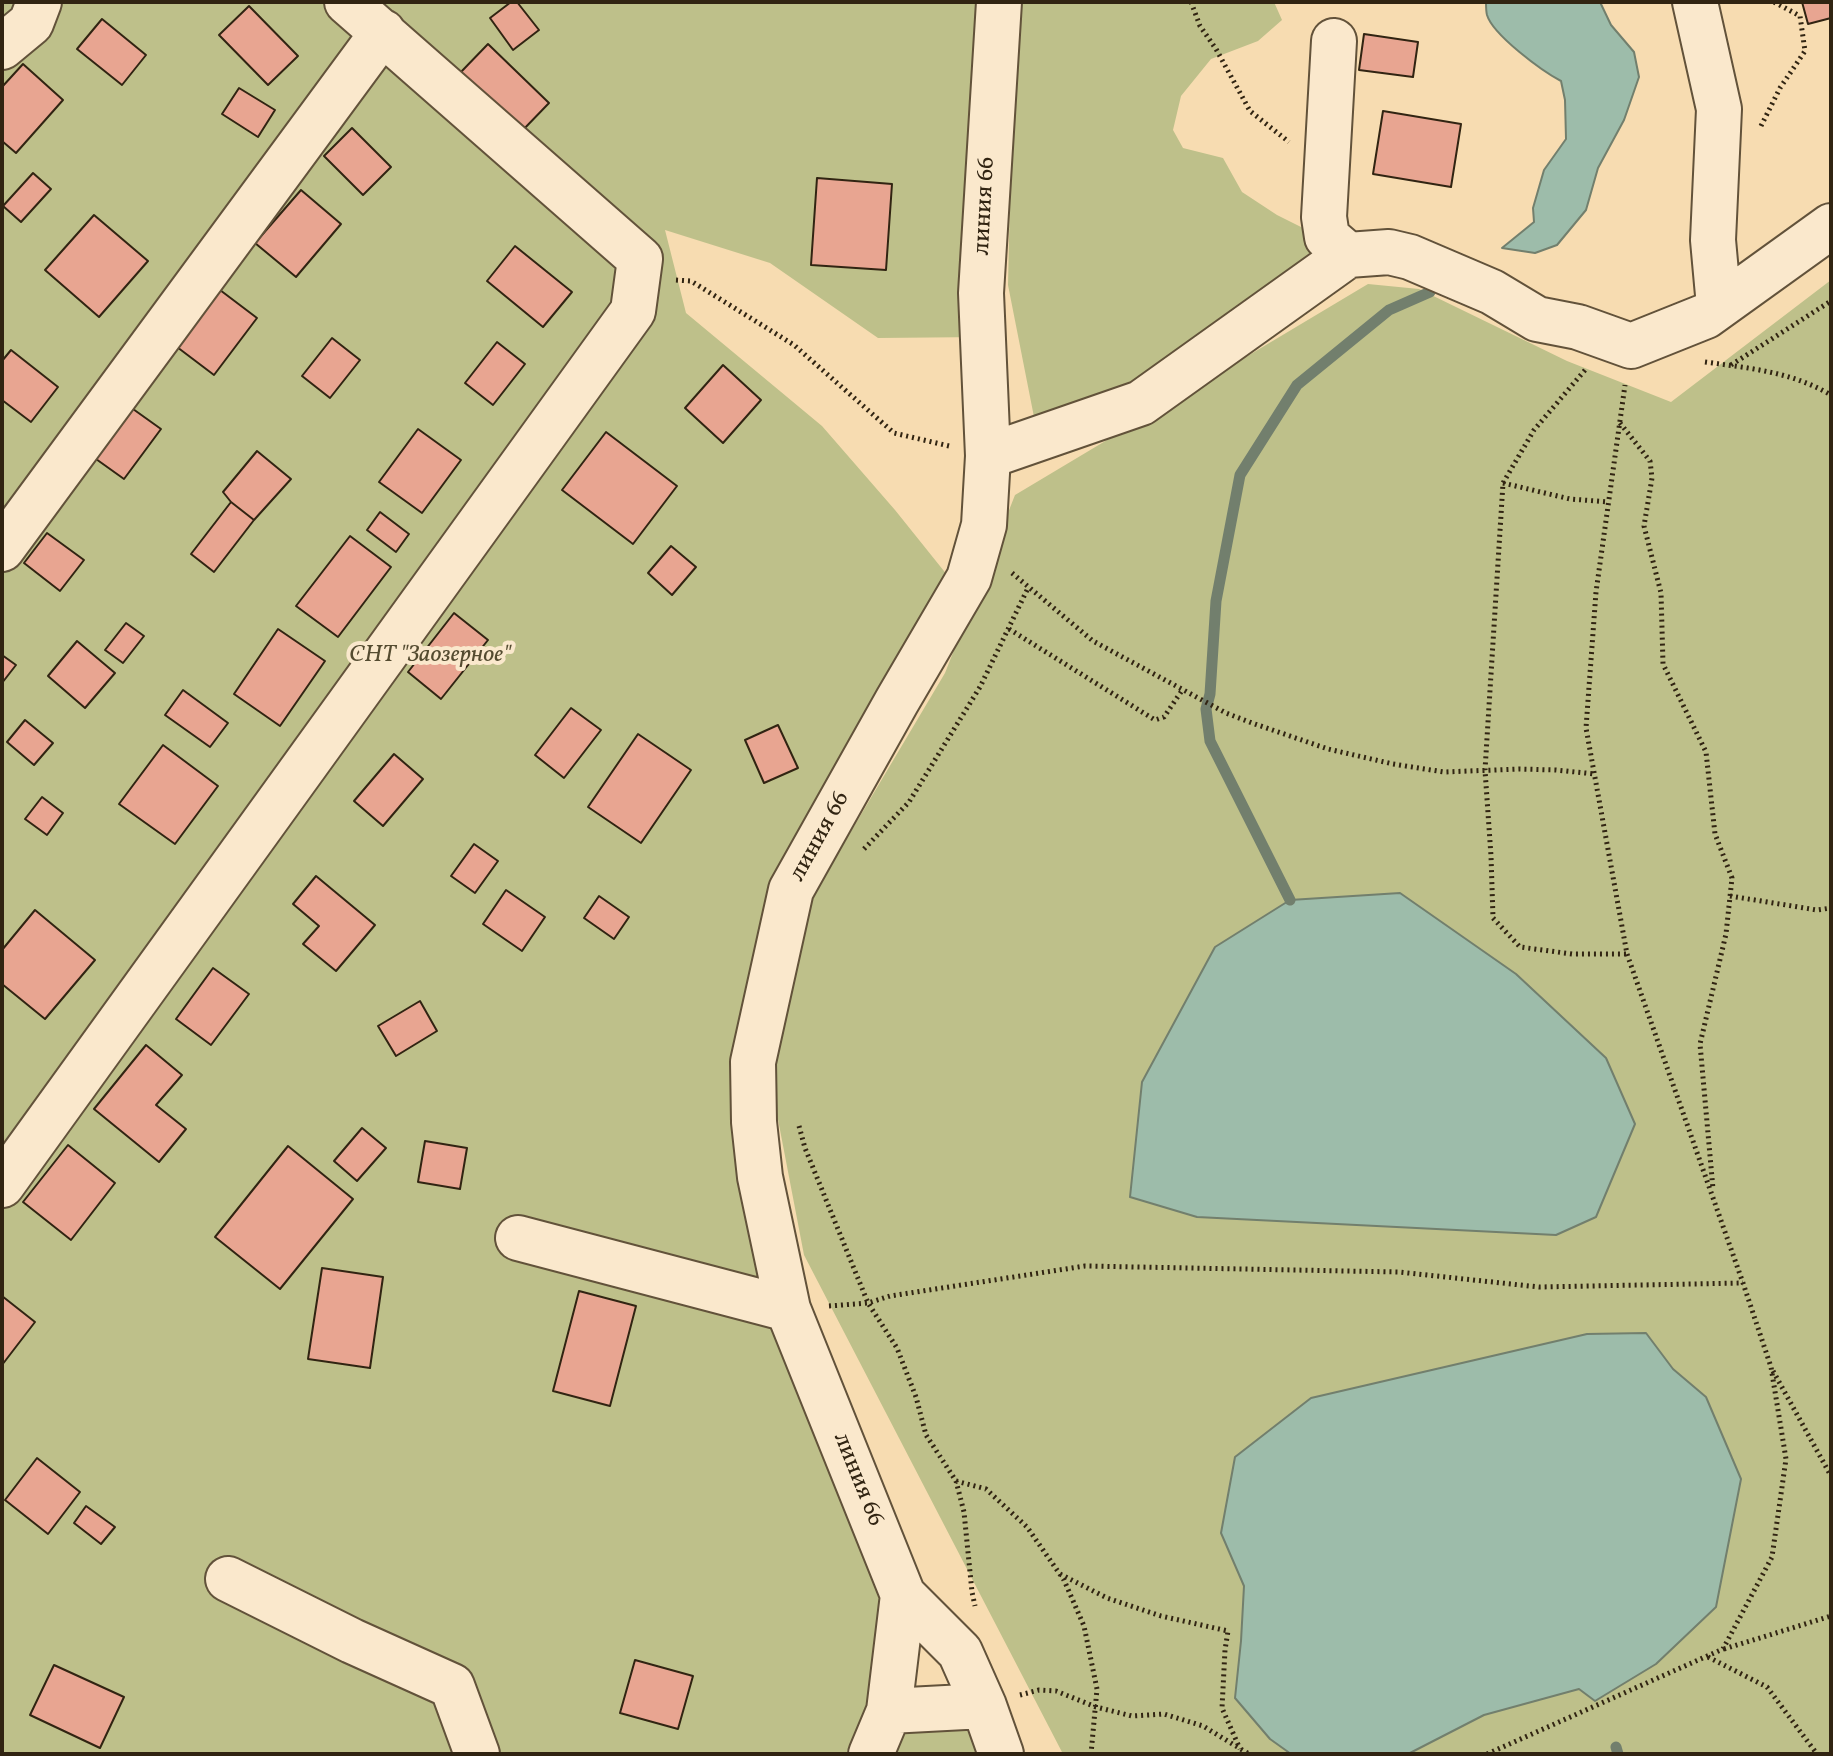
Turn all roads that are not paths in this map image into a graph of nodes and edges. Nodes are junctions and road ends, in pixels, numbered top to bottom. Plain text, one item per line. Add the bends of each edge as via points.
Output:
1 (39, 2) edge
2 (347, 2) edge
3 (1695, 2) edge
4 (997, 3) edge
5 (383, 32) junction
6 (1334, 41) dead end
7 (2, 47) edge
8 (1831, 226) edge
9 (1348, 255) junction
10 (1719, 306) junction
11 (988, 456) junction
12 (2, 549) edge
13 (2, 1185) edge
14 (518, 1238) dead end
15 (788, 1309) junction
16 (228, 1579) dead end
17 (903, 1595) junction
18 (984, 1706) junction
19 (889, 1711) junction
20 (477, 1754) edge
21 (871, 1754) edge
22 (1001, 1754) edge

1 - 7 street via 31,23
2 - 5 street
3 - 10 street via 1719,109 1713,240
4 - 11 street, линия 66 via 981,293
5 - 12 street
5 - 13 street via 640,259 633,311
6 - 9 street via 1324,217 1327,237
8 - 10 street
9 - 10 street via 1389,252 1410,257 1492,292 1537,319 1634,340 1706,316
9 - 11 street via 1141,403
11 - 15 street, линия 66 via 984,525 969,578 791,890 753,1062 760,1177
14 - 15 street
15 - 17 street, линия 66
16 - 20 street via 452,1686
17 - 18 street, линия 66 via 969,1635
17 - 19 street
18 - 19 street
18 - 22 street
19 - 21 street

